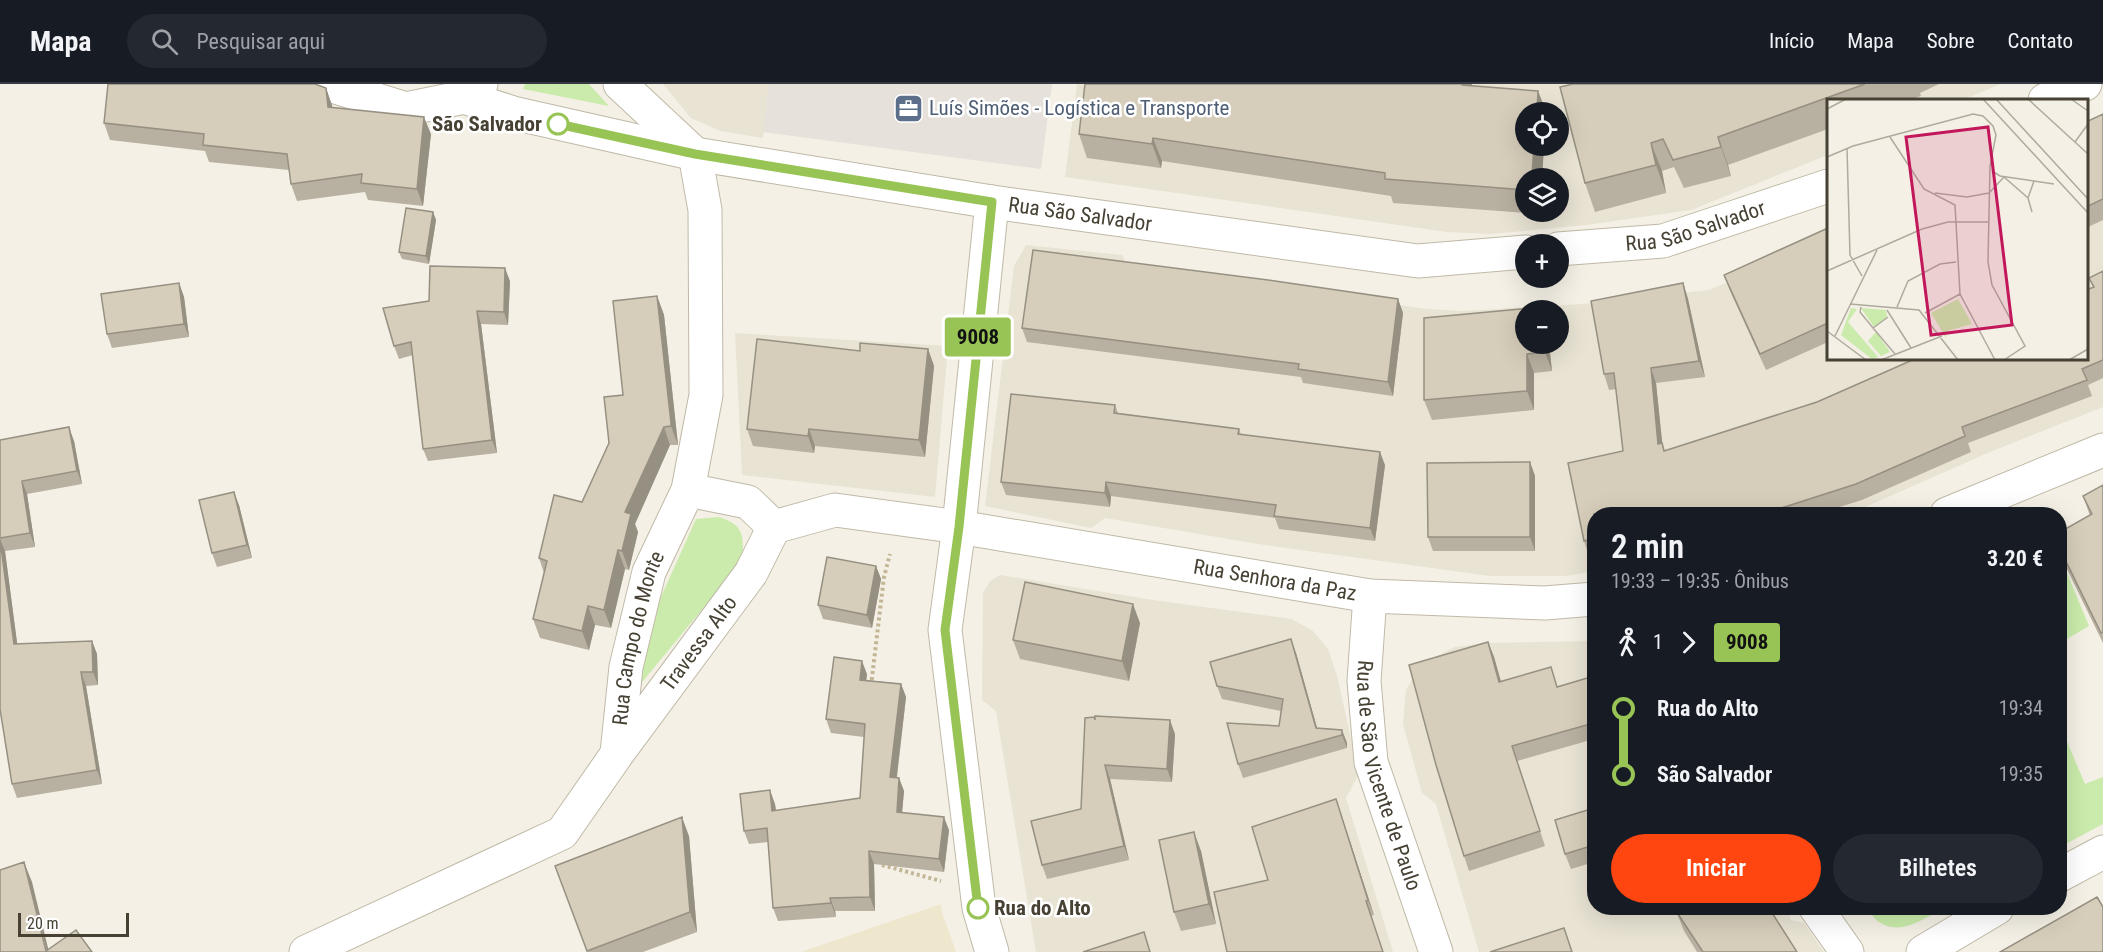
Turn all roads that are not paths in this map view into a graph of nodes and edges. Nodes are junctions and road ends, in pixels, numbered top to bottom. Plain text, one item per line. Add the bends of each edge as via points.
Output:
1 (326, 84) edge
2 (620, 84) edge
3 (2085, 84) edge
4 (472, 91) edge
5 (2048, 99) edge
6 (695, 154) junction
7 (1827, 186) edge
8 (992, 202) junction
9 (1569, 248) edge
10 (1515, 253) edge
11 (2103, 450) edge
12 (688, 490) junction
13 (1964, 507) edge
14 (774, 527) junction
15 (959, 527) junction
16 (1371, 596) junction
17 (1587, 600) edge
18 (617, 754) junction
19 (2103, 852) edge
20 (2067, 871) edge
21 (1821, 915) edge
22 (1985, 915) edge
23 (306, 952) edge
24 (992, 952) edge
25 (1436, 952) edge
26 (1847, 952) edge
27 (1923, 952) edge

1 - 4 street via 406,109
2 - 6 street
3 - 5 street
4 - 6 street, Rua São Salvador via 513,113
6 - 8 street, Rua São Salvador
6 - 12 street, Rua Campo do Monte via 705,210 706,395
7 - 9 street, Rua São Salvador via 1663,241
8 - 10 street, Rua São Salvador via 1418,261
8 - 15 street
11 - 13 street
12 - 14 street via 748,502
12 - 18 street, Rua Campo do Monte via 649,572 626,667
14 - 15 street via 835,510
14 - 18 street, Travessa Alto via 751,573
15 - 16 street, Rua Senhora da Paz
15 - 24 street via 945,630 978,908
16 - 17 street, Rua Senhora da Paz via 1545,603
16 - 25 street, Rua de São Vicente de Paulo via 1364,681 1371,762
18 - 23 street, Rua Campo do Monte via 562,833
19 - 20 street
21 - 26 street
22 - 27 street

